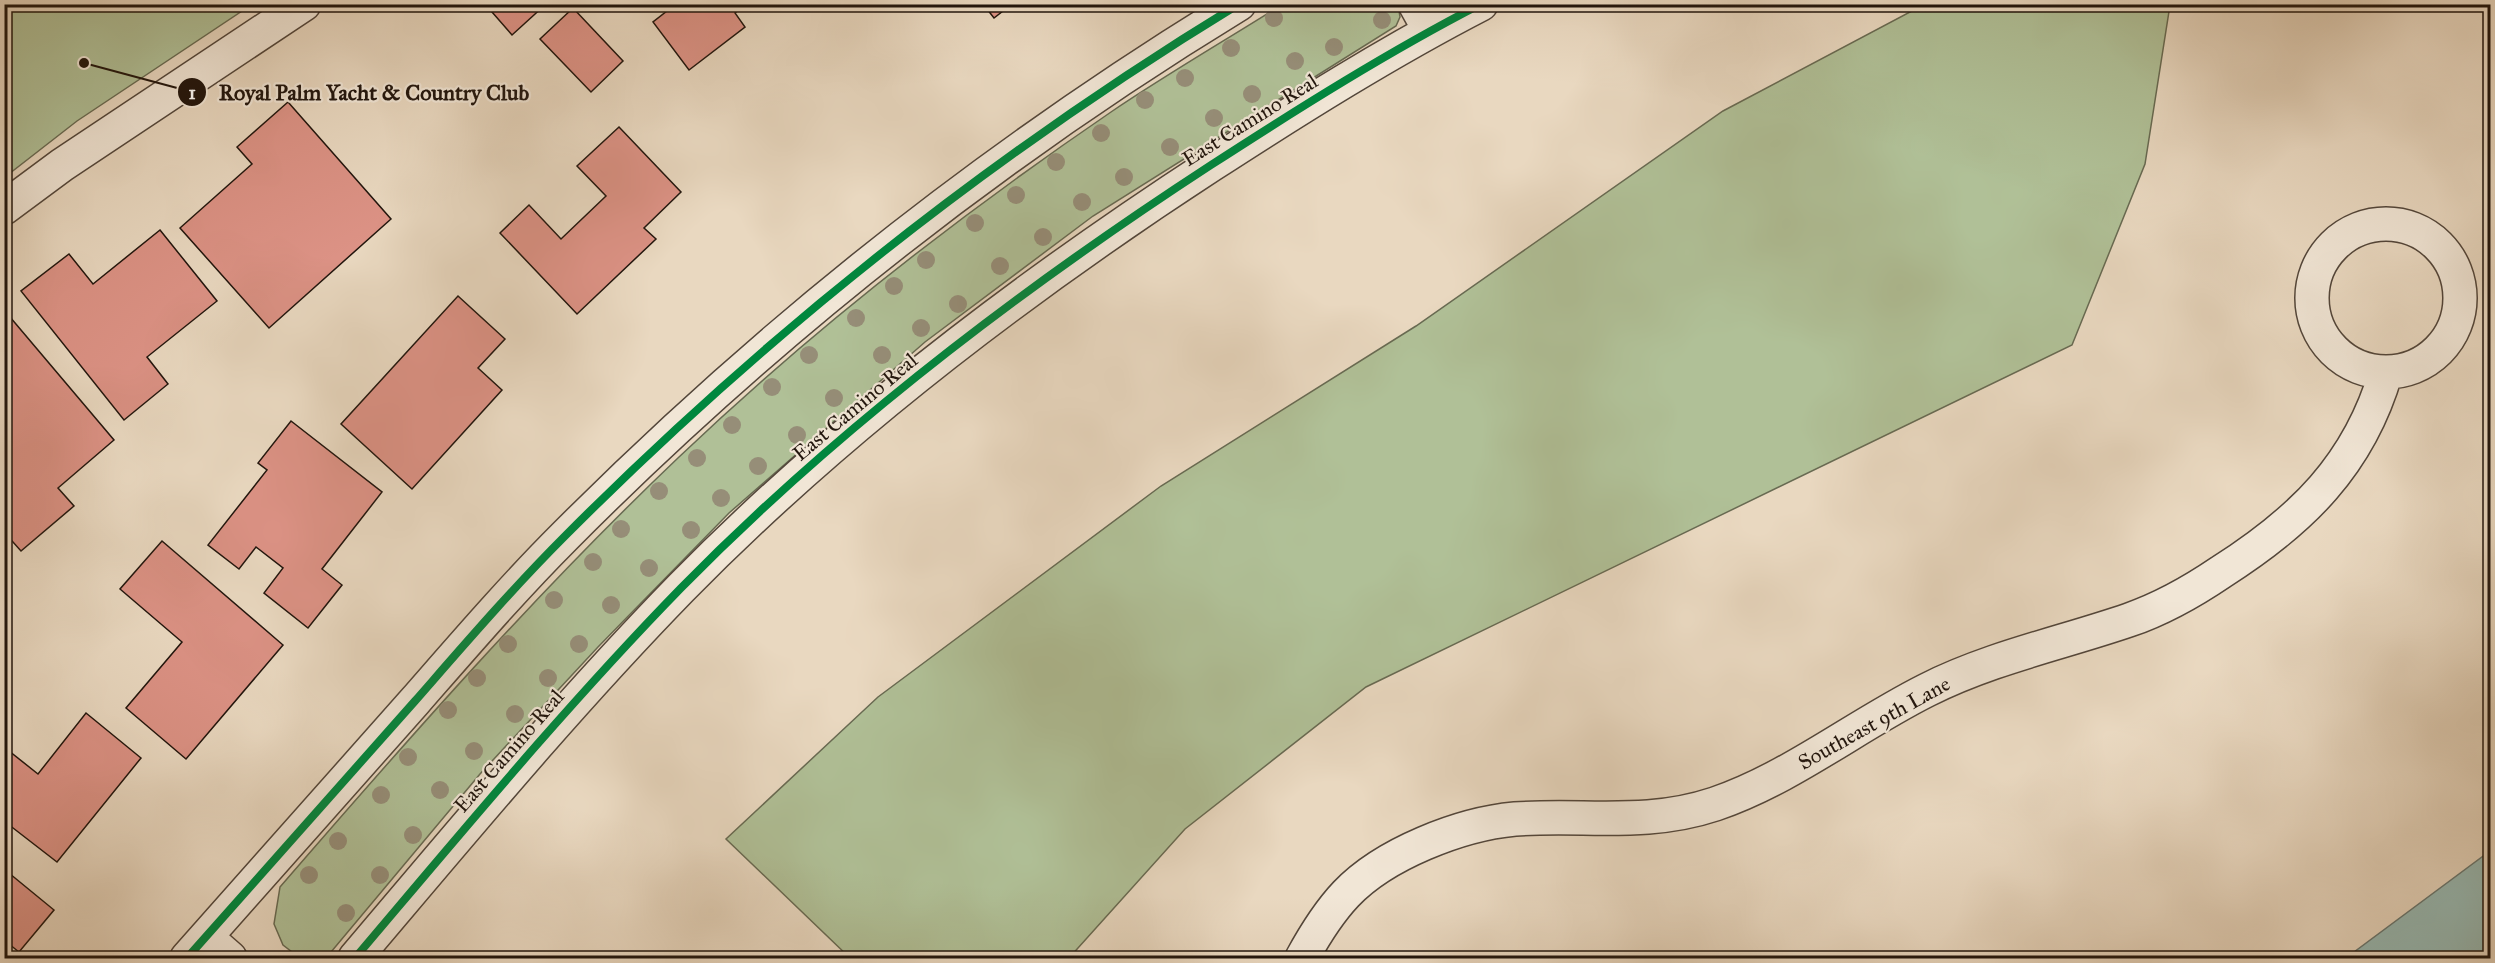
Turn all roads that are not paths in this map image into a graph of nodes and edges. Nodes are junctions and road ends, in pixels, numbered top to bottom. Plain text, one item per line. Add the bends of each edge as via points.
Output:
1 (304, 4) edge
2 (1239, 4) edge
3 (1481, 4) edge
4 (1422, 18) edge
5 (4, 208) edge
6 (2386, 372) junction
7 (196, 948) edge
8 (230, 958) edge
9 (355, 958) edge
10 (1302, 958) edge

1 - 5 street
2 - 7 street via 1003,159 755,357 562,538
3 - 4 street, East Camino Real
4 - 9 street, East Camino Real via 1041,280 848,435 660,611 528,754
6 - 6 street via 2361,368 2340,356 2324,338 2314,315 2313,291 2319,267 2332,247 2352,232 2375,224 2399,224 2422,232 2442,248 2454,268 2460,292 2455,324 2448,338 2431,356 2409,368
6 - 10 street, Southeast 9th Lane via 2362,435 2334,477 2294,521 2193,590 2133,619 1992,663 1928,689 1784,773 1715,804 1648,819 1515,819 1469,827 1427,843 1383,865 1347,893 1317,930
7 - 8 street

